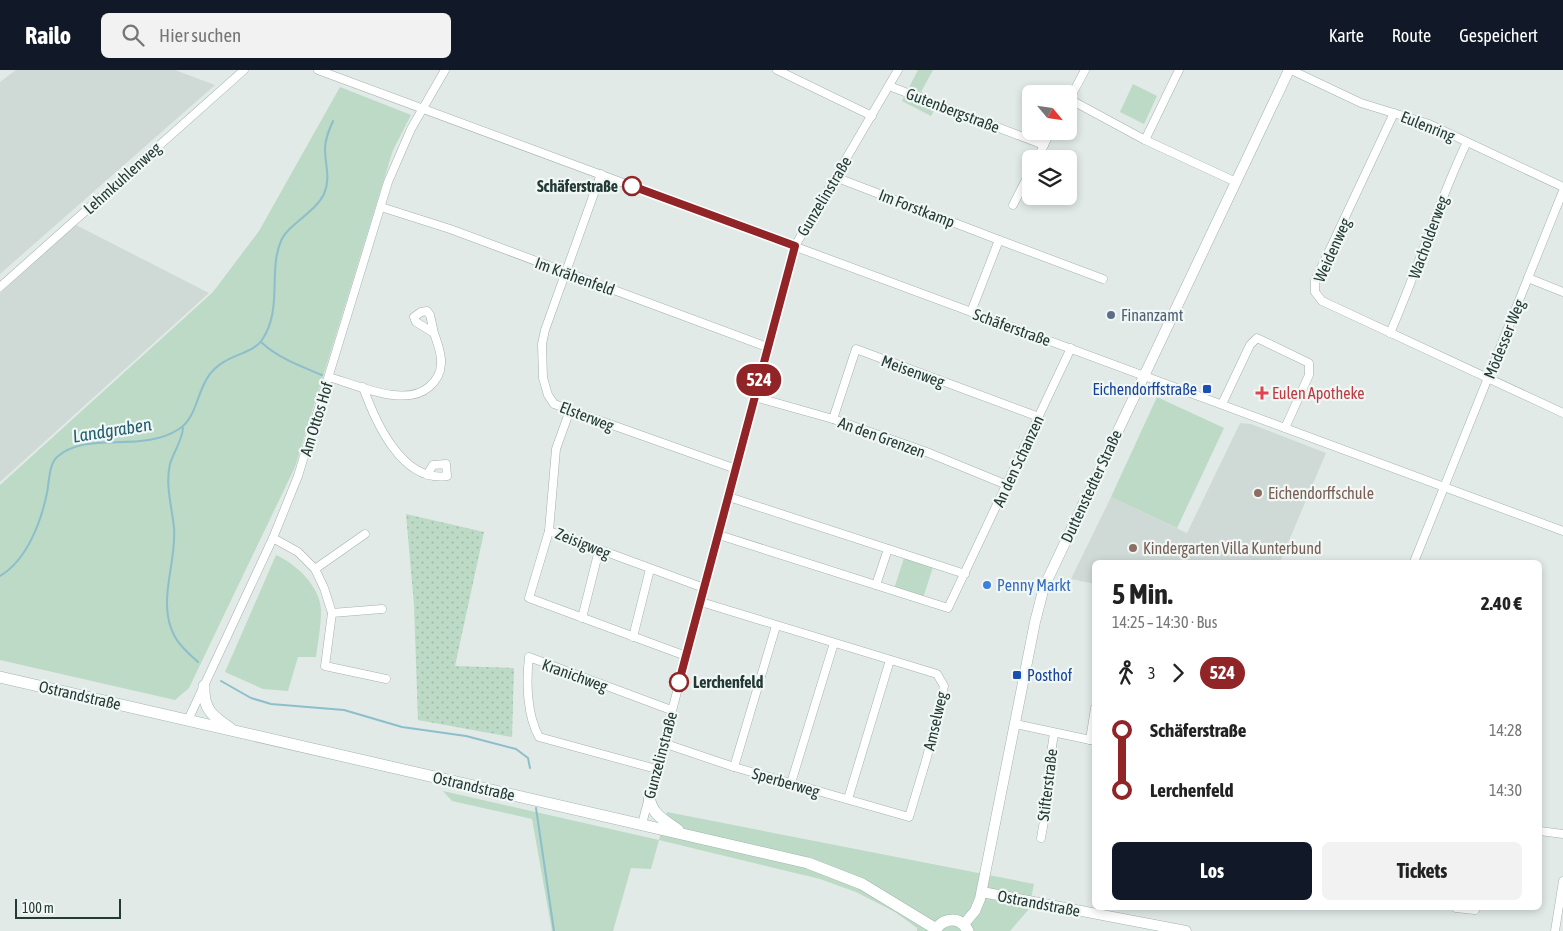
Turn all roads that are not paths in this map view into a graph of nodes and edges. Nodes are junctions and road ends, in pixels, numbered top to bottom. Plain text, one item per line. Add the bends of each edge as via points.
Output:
1 (244, 70) edge
2 (318, 70) edge
3 (445, 70) edge
4 (777, 70) edge
5 (898, 70) edge
6 (1085, 70) edge
7 (1179, 70) edge
8 (1287, 71) edge
9 (1077, 85) edge
10 (889, 86) junction
11 (1078, 104) edge
12 (423, 109) junction
13 (1394, 113) junction
14 (872, 116) junction
15 (1046, 140) edge
16 (1145, 140) junction
17 (1467, 142) junction
18 (1044, 145) junction
19 (1042, 150) edge
20 (601, 174) junction
21 (835, 177) junction
22 (1236, 182) junction
23 (1563, 187) edge
24 (1022, 188) edge
25 (1563, 191) edge
26 (1013, 205) dead end
27 (381, 207) junction
28 (999, 240) junction
29 (795, 246) junction
30 (565, 272) junction
31 (1528, 278) junction
32 (1103, 279) dead end
33 (0, 286) edge
34 (1563, 292) edge
35 (971, 312) junction
36 (434, 333) dead end
37 (1390, 333) junction
38 (767, 347) junction
39 (1071, 348) junction
40 (1144, 376) junction
41 (329, 377) junction
42 (1488, 379) junction
43 (363, 387) junction
44 (755, 397) junction
45 (1222, 404) junction
46 (570, 410) junction
47 (1563, 413) edge
48 (1039, 417) junction
49 (833, 419) junction
50 (1285, 428) junction
51 (736, 469) junction
52 (427, 475) dead end
53 (1007, 485) junction
54 (1445, 487) junction
55 (728, 497) junction
56 (549, 530) junction
57 (1563, 531) edge
58 (365, 534) dead end
59 (719, 535) junction
60 (273, 538) junction
61 (888, 549) junction
62 (600, 550) junction
63 (1415, 560) edge
64 (650, 569) junction
65 (315, 570) junction
66 (965, 574) junction
67 (876, 585) junction
68 (704, 588) junction
69 (701, 602) junction
70 (382, 609) dead end
71 (332, 613) junction
72 (582, 618) junction
73 (776, 626) junction
74 (633, 636) junction
75 (834, 643) junction
76 (686, 656) junction
77 (890, 660) junction
78 (0, 677) edge
79 (386, 679) dead end
80 (204, 686) junction
81 (671, 710) junction
82 (188, 720) junction
83 (1015, 724) junction
84 (236, 731) junction
85 (1054, 733) junction
86 (1092, 740) edge
87 (663, 743) junction
88 (734, 767) junction
89 (656, 769) junction
90 (791, 783) junction
91 (649, 796) junction
92 (848, 799) junction
93 (909, 817) joint
94 (642, 824) junction
95 (1542, 831) edge
96 (684, 834) junction
97 (1563, 834) edge
98 (1041, 838) dead end
99 (1563, 881) edge
100 (982, 892) junction
101 (966, 928) edge
102 (935, 930) edge
103 (1186, 931) edge
104 (1555, 931) edge

1 - 33 street, Lehmkuhlenweg
2 - 12 street, Schäferstraße
3 - 12 street, Am Ottos Hof
4 - 14 street
5 - 10 street, Gunzelinstraße
6 - 9 street
7 - 16 street
8 - 13 street, Eulenring via 1361,103
8 - 22 street, Duttenstedter Straße
10 - 14 street, Gunzelinstraße
10 - 18 street, Gutenbergstraße
11 - 16 street
12 - 20 street, Schäferstraße
12 - 27 street, Am Ottos Hof via 398,158
13 - 17 street, Eulenring via 1429,124
13 - 37 street, Weidenweg via 1315,281 1315,292 1322,301
14 - 21 street, Gunzelinstraße
15 - 18 street
16 - 22 street
17 - 23 street, Eulenring
17 - 37 street, Wacholderweg
18 - 19 street
20 - 29 street, Schäferstraße
20 - 30 street, Elsterweg
21 - 28 street, Im Forstkamp
21 - 29 street, Gunzelinstraße
22 - 40 street, Duttenstedter Straße
24 - 26 street
25 - 31 street, Mödesser Weg
27 - 30 street, Im Krähenfeld
27 - 41 street, Am Ottos Hof
28 - 32 street, Im Forstkamp
28 - 35 street
29 - 35 street, Schäferstraße
29 - 38 street, Gunzelinstraße
30 - 38 street, Im Krähenfeld
30 - 46 street, Elsterweg via 545,330 542,358 548,395 554,404
31 - 34 street
31 - 42 street, Mödesser Weg
35 - 39 street, Schäferstraße
36 - 43 street via 442,362 434,383 423,393 404,397
37 - 42 street, Weidenweg
38 - 44 street, Gunzelinstraße
39 - 40 street, Schäferstraße
39 - 48 street, An den Schanzen
40 - 45 street
40 - 83 street, Duttenstedter Straße via 1044,587
41 - 43 street
41 - 60 street, Am Ottos Hof via 298,476
42 - 47 street, Weidenweg
42 - 54 street, Mödesser Weg
43 - 52 street via 381,430 409,464
44 - 49 street, An den Grenzen
44 - 51 street, Gunzelinstraße
45 - 50 street
45 - 50 street via 1250,345 1257,338 1309,363 1310,375
46 - 51 street, Elsterweg
46 - 56 street, Zeisigweg via 554,458
48 - 49 street, Meisenweg via 856,350
48 - 53 street, An den Schanzen
49 - 53 street, An den Grenzen
50 - 54 street
51 - 55 street, Gunzelinstraße
53 - 66 street, An den Schanzen
54 - 57 street
54 - 63 street, Mödesser Weg
55 - 59 street, Gunzelinstraße
55 - 61 street
56 - 62 street, Zeisigweg
56 - 72 street via 529,598
58 - 65 street
59 - 67 street, An den Schanzen
59 - 68 street, Gunzelinstraße
60 - 65 street via 298,552
60 - 80 street, Am Ottos Hof
61 - 66 street
61 - 67 street
62 - 64 street, Zeisigweg
62 - 72 street
64 - 68 street, Zeisigweg
64 - 74 street
65 - 71 street
66 - 67 street, An den Schanzen via 948,608
68 - 69 street, Gunzelinstraße
69 - 73 street, Amselweg
69 - 76 street, Gunzelinstraße
70 - 71 street
71 - 79 street via 325,666
72 - 74 street
73 - 75 street, Amselweg
73 - 88 street
74 - 76 street
75 - 77 street, Amselweg
75 - 90 street
76 - 81 street, Gunzelinstraße
77 - 92 street
77 - 93 street, Amselweg via 937,674 944,686
78 - 82 main road, Ostrandstraße
80 - 82 street, Am Ottos Hof
80 - 84 main road via 203,700 210,711
81 - 87 street, Gunzelinstraße
81 - 89 street, Kranichweg via 529,657 529,700 533,726 539,737
82 - 84 main road, Ostrandstraße
83 - 85 street
83 - 100 street, Duttenstedter Straße
84 - 94 main road, Ostrandstraße
85 - 86 street
85 - 98 street, Stifterstraße
87 - 88 street, Sperberweg
87 - 89 street, Gunzelinstraße
88 - 90 street, Sperberweg
89 - 91 street, Gunzelinstraße
90 - 92 street, Sperberweg
91 - 94 street, Gunzelinstraße
91 - 96 main road via 654,813
92 - 93 street, Sperberweg
94 - 96 main road, Ostrandstraße
95 - 97 street
96 - 102 main road, Ostrandstraße via 838,873 874,890
99 - 104 street
100 - 101 street, Duttenstedter Straße
100 - 103 street, Ostrandstraße
101 - 102 main road via 957,920 949,920

